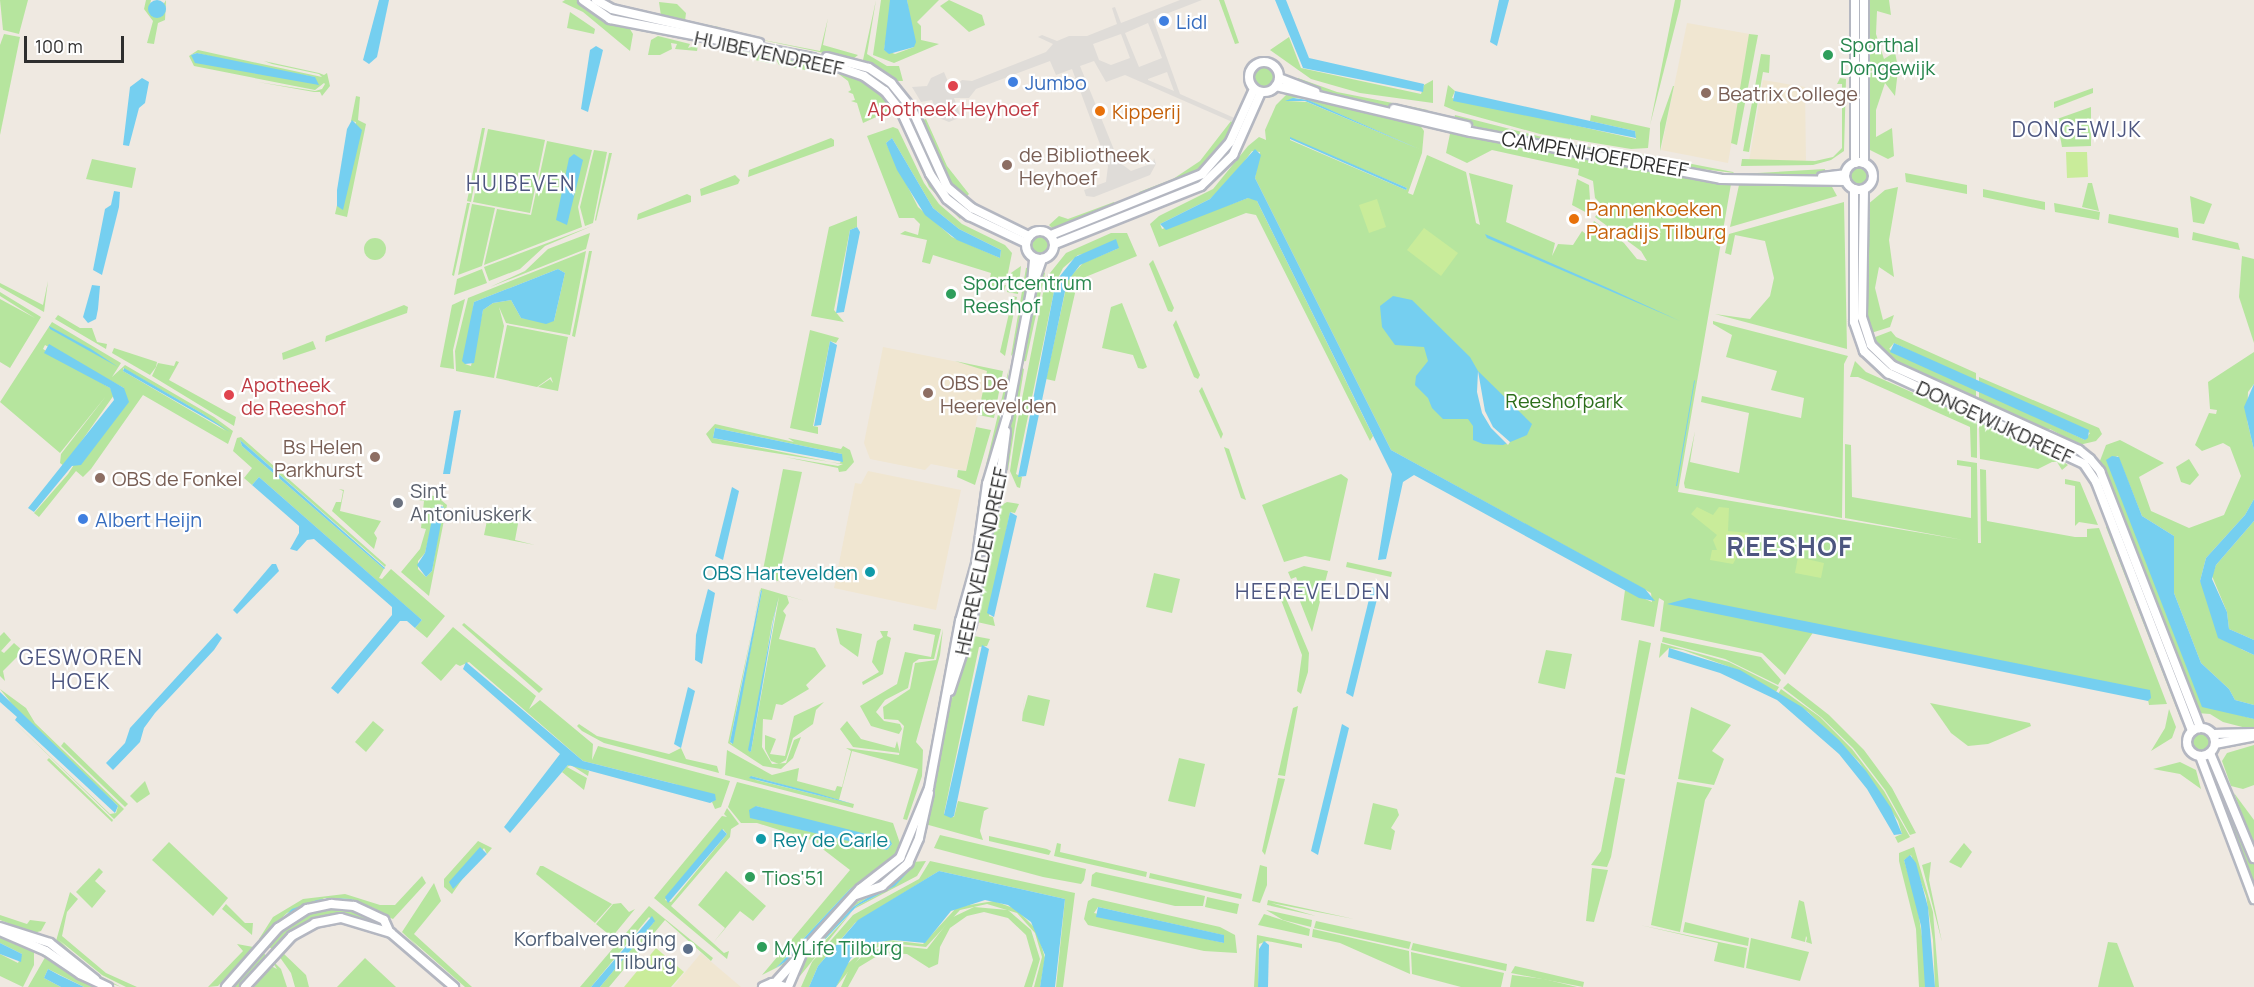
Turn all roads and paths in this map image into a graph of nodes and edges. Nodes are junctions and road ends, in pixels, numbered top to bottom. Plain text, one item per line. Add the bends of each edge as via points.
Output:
1 (584, 0) edge
2 (596, 0) edge
3 (1855, 0) edge
4 (1864, 0) edge
5 (1278, 82) junction
6 (1258, 91) junction
7 (1859, 163) junction
8 (1845, 177) junction
9 (1854, 189) junction
10 (1863, 190) junction
11 (1051, 235) junction
12 (1027, 239) junction
13 (1055, 243) junction
14 (1038, 258) junction
15 (1006, 417) junction
16 (946, 702) junction
17 (2196, 729) junction
18 (2213, 734) junction
19 (2254, 735) edge
20 (2215, 744) junction
21 (2210, 753) junction
22 (2200, 756) junction
23 (2254, 858) edge
24 (2254, 899) edge
25 (0, 929) edge
26 (389, 931) junction
27 (801, 957) junction
28 (775, 983) junction
29 (108, 987) edge
30 (226, 987) edge
31 (245, 987) edge
32 (454, 987) edge
33 (763, 987) edge
34 (786, 987) edge

1 - 12 street, HUIBEVENDREEF via 610,19 812,58 864,76 885,91 902,113 930,174 947,199 969,216
2 - 12 street, HUIBEVENDREEF via 612,9 699,31 869,68 906,99 947,187 972,208
3 - 7 street
4 - 7 street
5 - 6 street
5 - 6 street via 1273,65 1258,63 1249,74
5 - 8 street, CAMPENHOEFDREEF via 1384,110 1433,116 1479,132 1711,176 1766,181
6 - 11 street via 1230,142 1202,174
6 - 13 street via 1233,155 1207,182 1186,194
7 - 8 street
7 - 10 street via 1873,175 1872,183
8 - 9 street
9 - 10 street
9 - 17 street, DONGEWIJKDREEF via 1854,322 1864,351 1888,373 2084,464 2096,482
10 - 17 street, DONGEWIJKDREEF via 1862,317 1871,345 1893,366 2079,450 2090,459 2100,471
11 - 12 street via 1040,230
11 - 13 street
12 - 14 street
13 - 14 street via 1051,254
14 - 15 street, HEEREVELDENDREEF
15 - 16 street, HEEREVELDENDREEF via 985,493 977,556 960,621
15 - 16 street, HEEREVELDENDREEF via 999,487 983,549 974,615
16 - 27 street, HEEREVELDENDREEF via 922,828 908,863 882,886 856,895
17 - 18 street
17 - 22 street via 2187,745
18 - 19 street
18 - 20 street
19 - 20 street
20 - 21 street
21 - 22 street
21 - 23 street
22 - 24 street
25 - 29 street via 56,946
26 - 30 street via 384,920 354,906 331,904 307,909 278,928
26 - 31 street via 352,920 315,923 292,936
26 - 32 street
27 - 28 street
27 - 34 street
28 - 33 street
28 - 34 street

